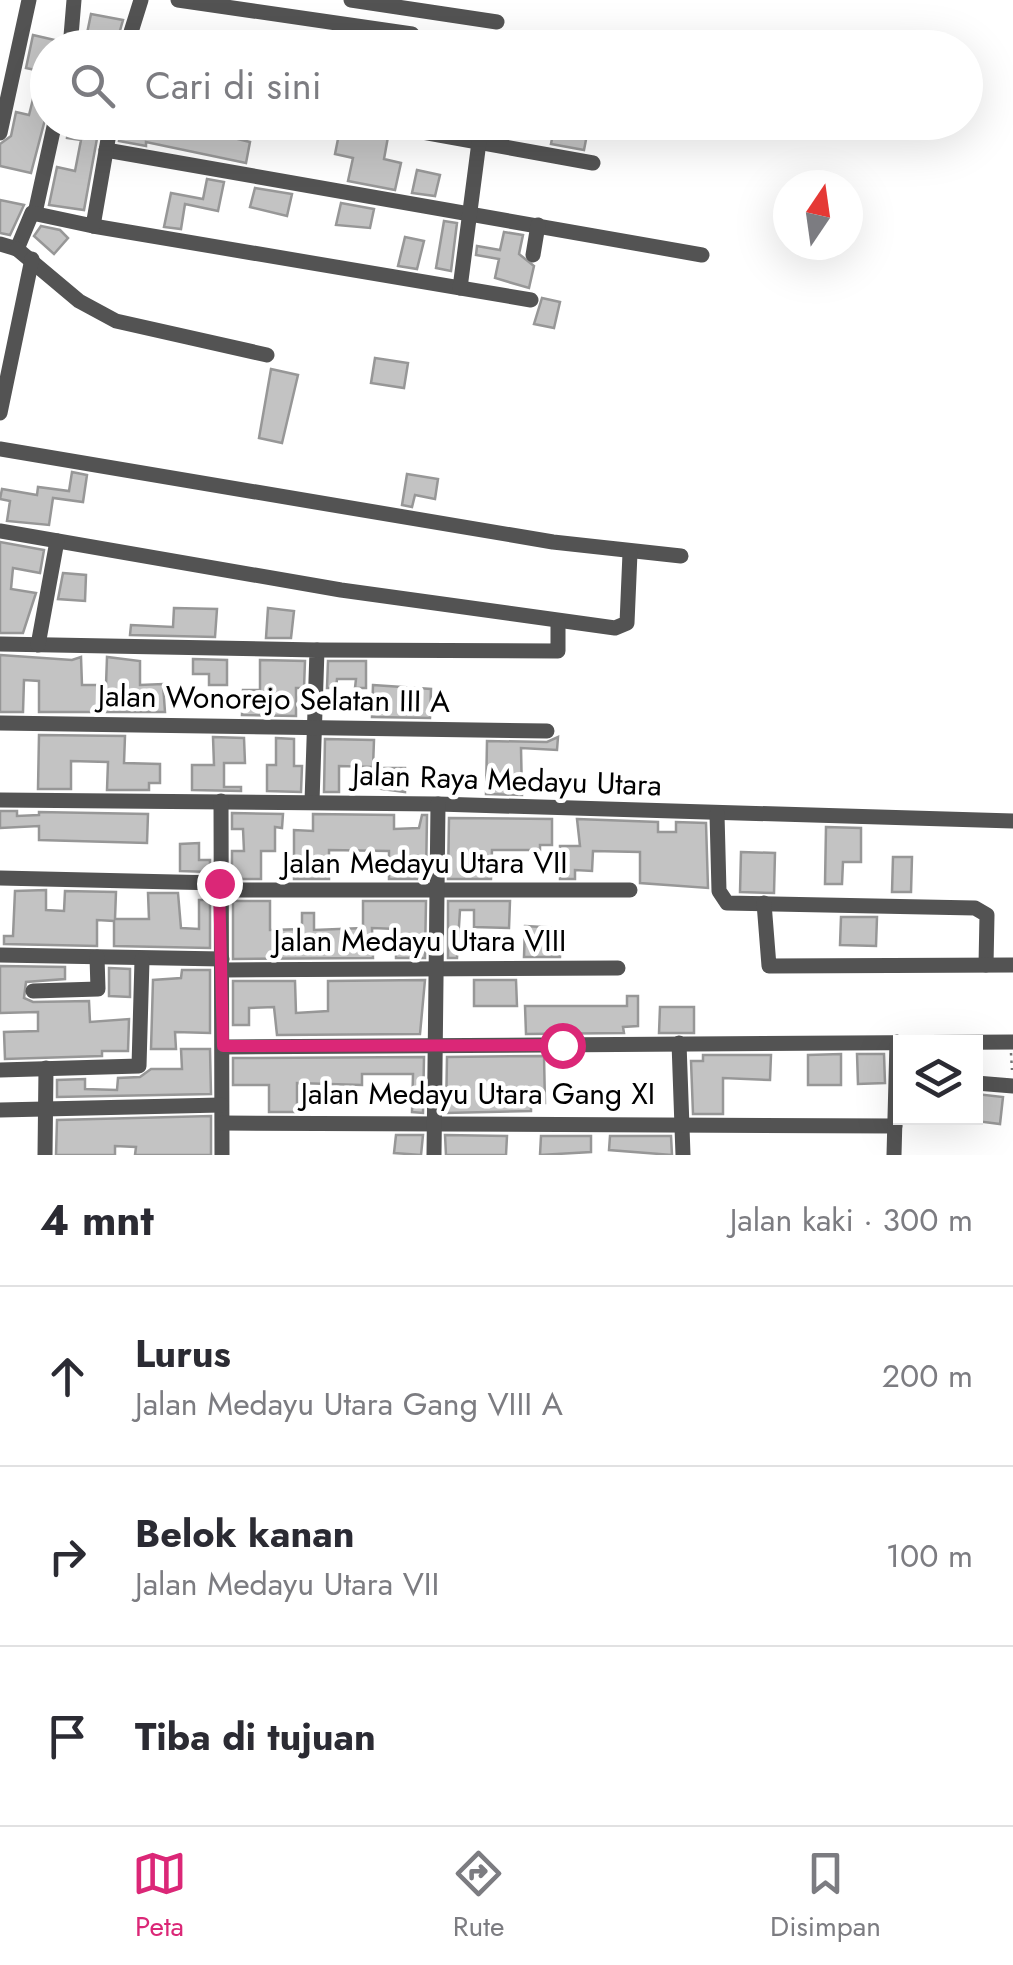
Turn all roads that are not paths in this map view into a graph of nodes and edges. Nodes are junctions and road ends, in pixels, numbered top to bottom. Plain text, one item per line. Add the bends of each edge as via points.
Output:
1 (29, 0) edge
2 (74, 0) edge
3 (141, 0) edge
4 (178, 0) edge
5 (351, 0) edge
6 (497, 22) dead end
7 (72, 30) edge
8 (132, 30) edge
9 (384, 30) edge
10 (0, 133) edge
11 (52, 140) edge
12 (108, 140) edge
13 (468, 140) edge
14 (479, 142) junction
15 (106, 150) junction
16 (593, 163) dead end
17 (470, 212) junction
18 (39, 213) junction
19 (538, 225) junction
20 (93, 226) junction
21 (0, 244) edge
22 (17, 249) junction
23 (533, 255) dead end
24 (702, 255) dead end
25 (32, 260) junction
26 (460, 288) junction
27 (531, 300) dead end
28 (267, 355) dead end
29 (0, 413) edge
30 (0, 449) edge
31 (0, 531) edge
32 (57, 541) junction
33 (630, 553) junction
34 (681, 556) dead end
35 (558, 622) junction
36 (0, 644) edge
37 (38, 646) junction
38 (317, 650) junction
39 (0, 723) edge
40 (314, 727) junction
41 (547, 731) dead end
42 (0, 800) edge
43 (221, 801) junction
44 (312, 802) junction
45 (438, 804) junction
46 (717, 814) junction
47 (1013, 821) edge
48 (0, 878) edge
49 (219, 887) junction
50 (630, 890) dead end
51 (435, 891) junction
52 (764, 903) junction
53 (0, 955) edge
54 (31, 956) junction
55 (97, 957) junction
56 (142, 960) junction
57 (222, 964) junction
58 (986, 965) junction
59 (1013, 965) edge
60 (434, 967) junction
61 (618, 968) dead end
62 (893, 1042) edge
63 (983, 1042) edge
64 (1011, 1042) edge
65 (679, 1044) junction
66 (435, 1045) junction
67 (223, 1046) junction
68 (46, 1068) junction
69 (0, 1070) edge
70 (983, 1084) edge
71 (1013, 1086) edge
72 (220, 1105) junction
73 (0, 1110) edge
74 (46, 1110) junction
75 (434, 1122) junction
76 (682, 1122) junction
77 (223, 1123) junction
78 (895, 1126) joint
79 (45, 1155) edge
80 (222, 1155) edge
81 (434, 1155) edge
82 (683, 1155) edge
83 (894, 1155) edge

1 - 10 street
2 - 7 street
3 - 8 street
4 - 9 street
5 - 6 street
11 - 18 street
12 - 15 street
13 - 14 street
14 - 16 street
14 - 17 street
15 - 17 street
15 - 20 street
17 - 19 street
17 - 26 street
18 - 20 street
18 - 22 street via 28,214
19 - 23 street
19 - 24 street
20 - 26 street
21 - 22 street
22 - 25 street
25 - 28 street via 116,322
25 - 29 street
26 - 27 street
30 - 33 street
31 - 32 street
32 - 35 street
32 - 37 street
33 - 34 street
33 - 35 street via 627,623 615,628
35 - 38 street via 558,651
36 - 37 street
37 - 38 street
38 - 40 street
39 - 40 street, Jalan Wonorejo Selatan III A
40 - 41 street, Jalan Wonorejo Selatan III A
40 - 44 street
42 - 43 street, Jalan Raya Medayu Utara
43 - 44 street, Jalan Raya Medayu Utara
43 - 49 street
44 - 45 street, Jalan Raya Medayu Utara
45 - 46 street, Jalan Raya Medayu Utara
45 - 51 street
46 - 47 street, Jalan Raya Medayu Utara
46 - 52 street via 721,898
48 - 49 street, Jalan Medayu Utara VII
49 - 51 street, Jalan Medayu Utara VII
49 - 57 street
50 - 51 street, Jalan Medayu Utara VII
51 - 60 street
52 - 58 street via 974,908 987,915
52 - 58 street via 769,966
53 - 54 street, Jalan Medayu Utara VIII
54 - 55 street, Jalan Medayu Utara VIII
54 - 55 street via 34,995 98,989
55 - 56 street, Jalan Medayu Utara VIII
56 - 57 street, Jalan Medayu Utara VIII
56 - 68 street via 142,1063
57 - 60 street, Jalan Medayu Utara VIII
57 - 67 street
58 - 59 street
60 - 61 street, Jalan Medayu Utara VIII
60 - 66 street
62 - 65 street
63 - 64 street
65 - 66 street
65 - 76 street
66 - 67 street
66 - 75 street
67 - 72 street
68 - 69 street
68 - 74 street
70 - 71 street
72 - 74 street
72 - 77 street
73 - 74 street
74 - 79 street
75 - 76 street, Jalan Medayu Utara Gang XI
75 - 77 street, Jalan Medayu Utara Gang XI
75 - 81 street
76 - 78 street, Jalan Medayu Utara Gang XI
76 - 82 street
77 - 80 street
78 - 83 street

